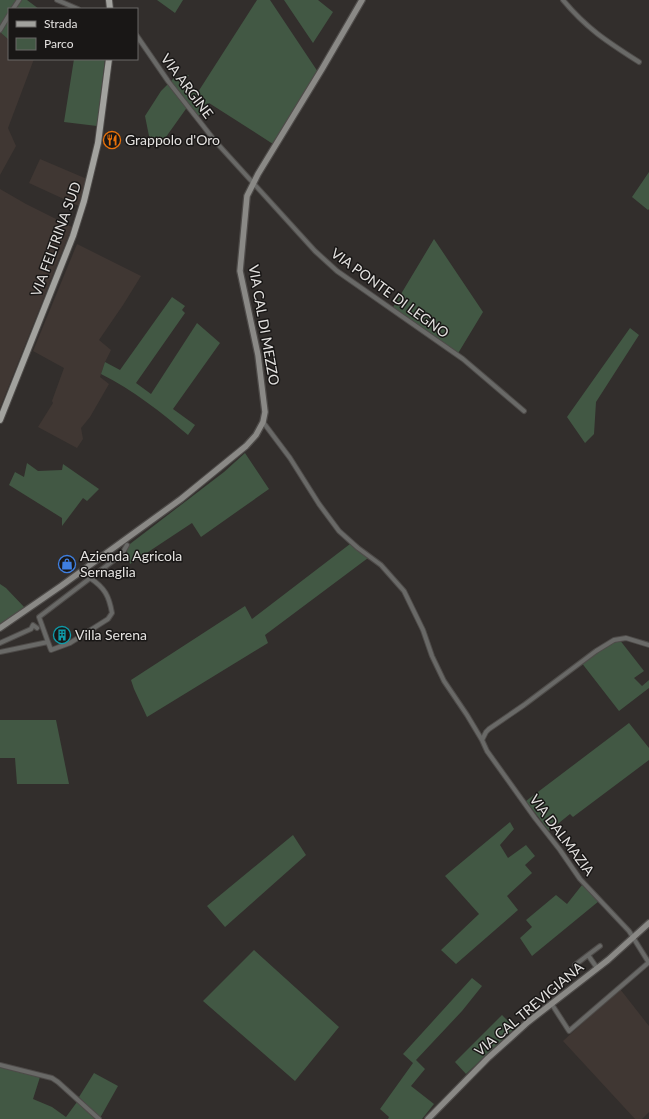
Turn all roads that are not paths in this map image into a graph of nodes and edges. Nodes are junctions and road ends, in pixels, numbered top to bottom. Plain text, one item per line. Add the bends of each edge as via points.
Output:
1 (57, 0) edge
2 (362, 0) edge
3 (563, 0) edge
4 (76, 8) edge
5 (8, 17) edge
6 (0, 30) edge
7 (138, 37) edge
8 (109, 60) edge
9 (639, 62) dead end
10 (253, 182) junction
11 (524, 411) dead end
12 (0, 420) edge
13 (263, 422) junction
14 (127, 545) dead end
15 (90, 578) junction
16 (42, 624) junction
17 (0, 628) edge
18 (48, 642) junction
19 (0, 643) edge
20 (649, 645) edge
21 (0, 652) edge
22 (482, 740) junction
23 (649, 923) edge
24 (633, 938) junction
25 (600, 946) dead end
26 (588, 955) junction
27 (649, 963) edge
28 (575, 965) dead end
29 (597, 968) junction
30 (551, 1003) junction
31 (0, 1065) edge
32 (99, 1119) edge
33 (428, 1119) edge

1 - 4 street
2 - 10 street, VIA CAL DI MEZZO
3 - 9 street via 589,28
5 - 6 street
7 - 10 street, VIA ARGINE via 210,136
8 - 12 main road, VIA FELTRINA SUD via 98,143 79,219
10 - 11 street, VIA PONTE DI LEGNO via 300,236 337,270 463,359
10 - 13 street, VIA CAL DI MEZZO via 247,196 240,271 261,370 265,412
13 - 17 street, VIA CAL DI MEZZO via 256,436 246,446 181,499
13 - 22 street, VIA DALMAZIA via 339,531 382,565 404,590 444,681
14 - 15 street via 122,554
15 - 16 street via 39,617
15 - 18 street via 105,592 111,603 112,613 70,642 51,650
16 - 18 street
16 - 19 street via 36,628 33,625 30,629
18 - 21 street
20 - 22 street via 633,639 620,638 602,646 486,732
22 - 24 street, VIA DALMAZIA via 487,752 580,879
23 - 24 street, VIA CAL TREVIGIANA
24 - 27 street, VIA DALMAZIA
24 - 29 street, VIA CAL TREVIGIANA
25 - 26 street
26 - 28 street
26 - 29 street
27 - 30 street via 569,1030
29 - 30 street, VIA CAL TREVIGIANA
30 - 33 street, VIA CAL TREVIGIANA via 488,1058
31 - 32 street via 52,1078

